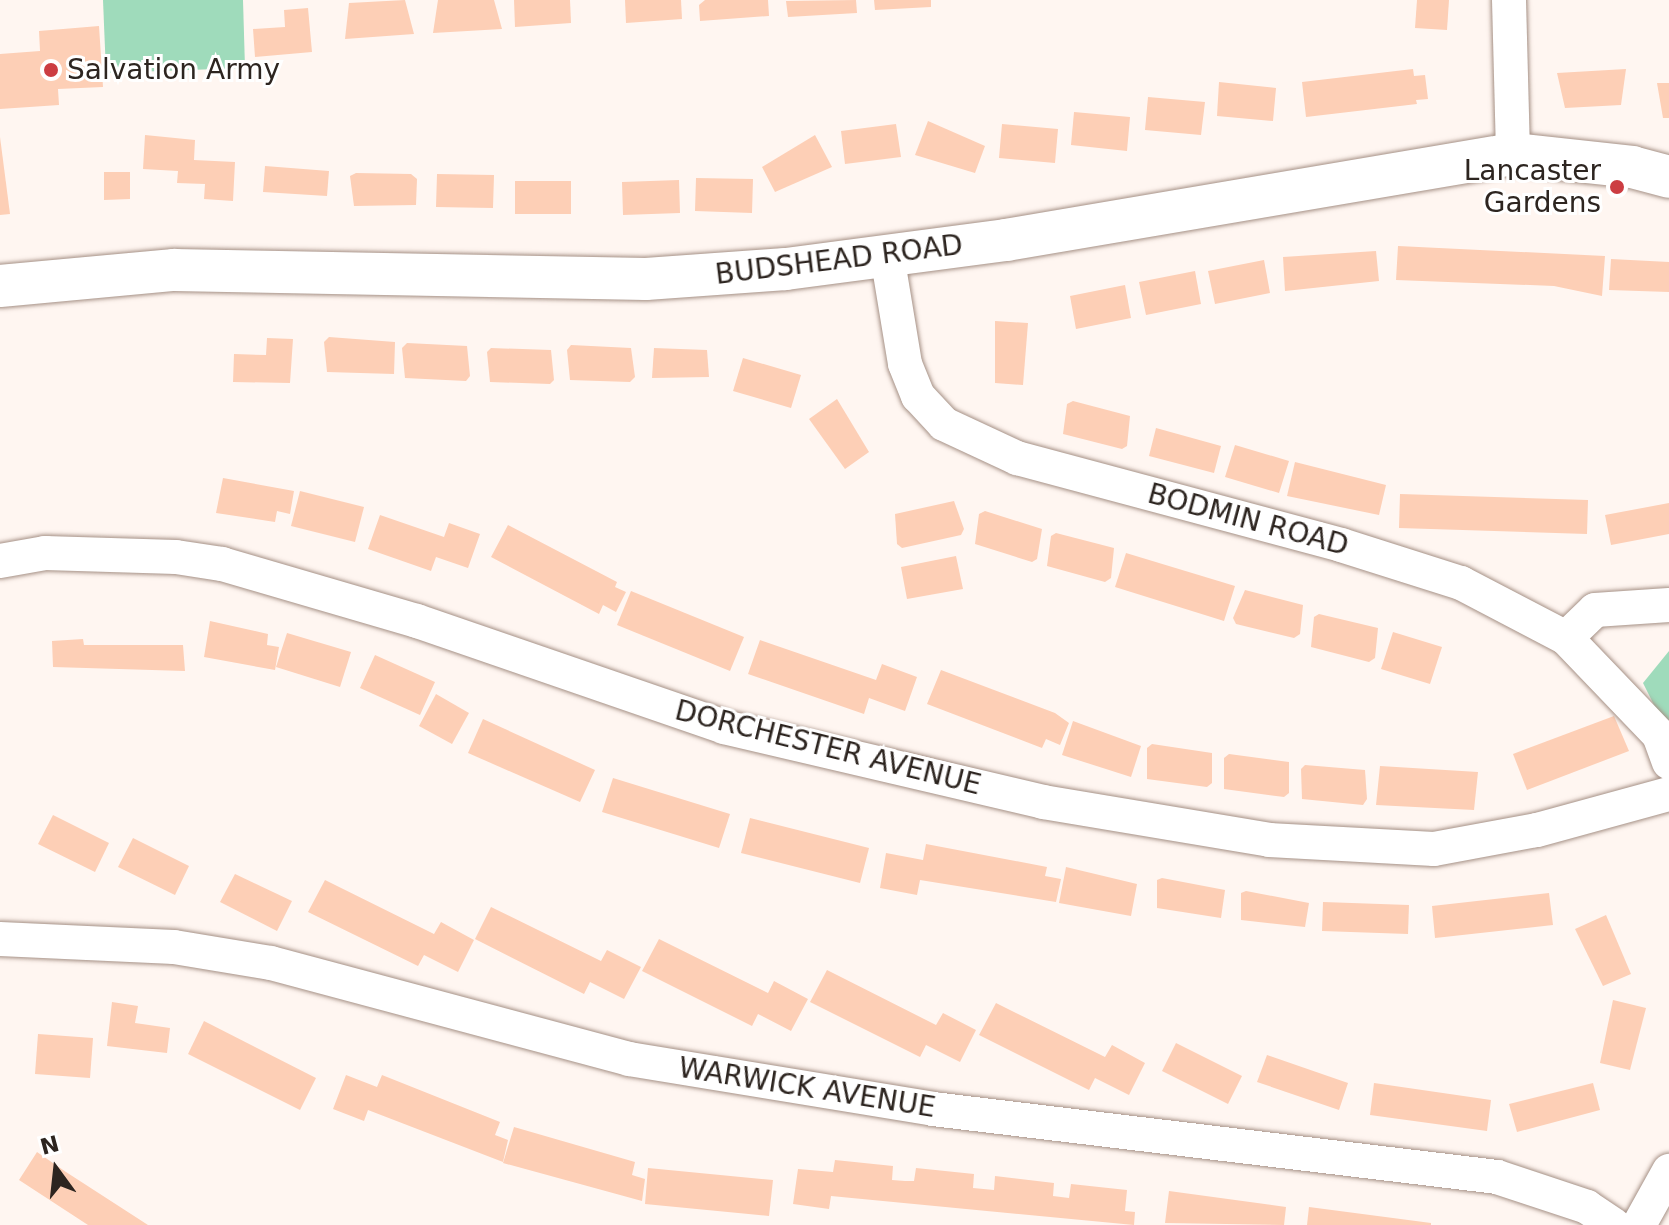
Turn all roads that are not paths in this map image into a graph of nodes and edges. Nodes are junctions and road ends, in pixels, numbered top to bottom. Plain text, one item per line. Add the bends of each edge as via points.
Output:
1 (1509, 0) edge
2 (1513, 154) junction
3 (1669, 177) edge
4 (887, 255) junction
5 (0, 286) edge
6 (0, 561) edge
7 (1669, 605) edge
8 (1566, 638) junction
9 (1669, 762) edge
10 (1669, 794) edge
11 (0, 939) edge
12 (1669, 1171) edge
13 (1614, 1225) edge
14 (1639, 1225) edge

1 - 2 street
2 - 3 street, BUDSHEAD ROAD via 1632,167
2 - 4 street, BUDSHEAD ROAD via 1006,240
4 - 5 street, BUDSHEAD ROAD via 646,279 174,270
4 - 8 street, BODMIN ROAD via 905,364 918,396 944,424 1017,458 1341,545 1461,583
6 - 10 street, DORCHESTER AVENUE via 45,553 176,557 222,564 417,621 724,727 1043,802 1269,840 1434,849 1537,830
7 - 8 street via 1595,610
8 - 9 street, BODMIN ROAD via 1659,735
11 - 13 street, WARWICK AVENUE via 174,947 271,963 629,1059 933,1109 1497,1177 1587,1207
12 - 14 street

